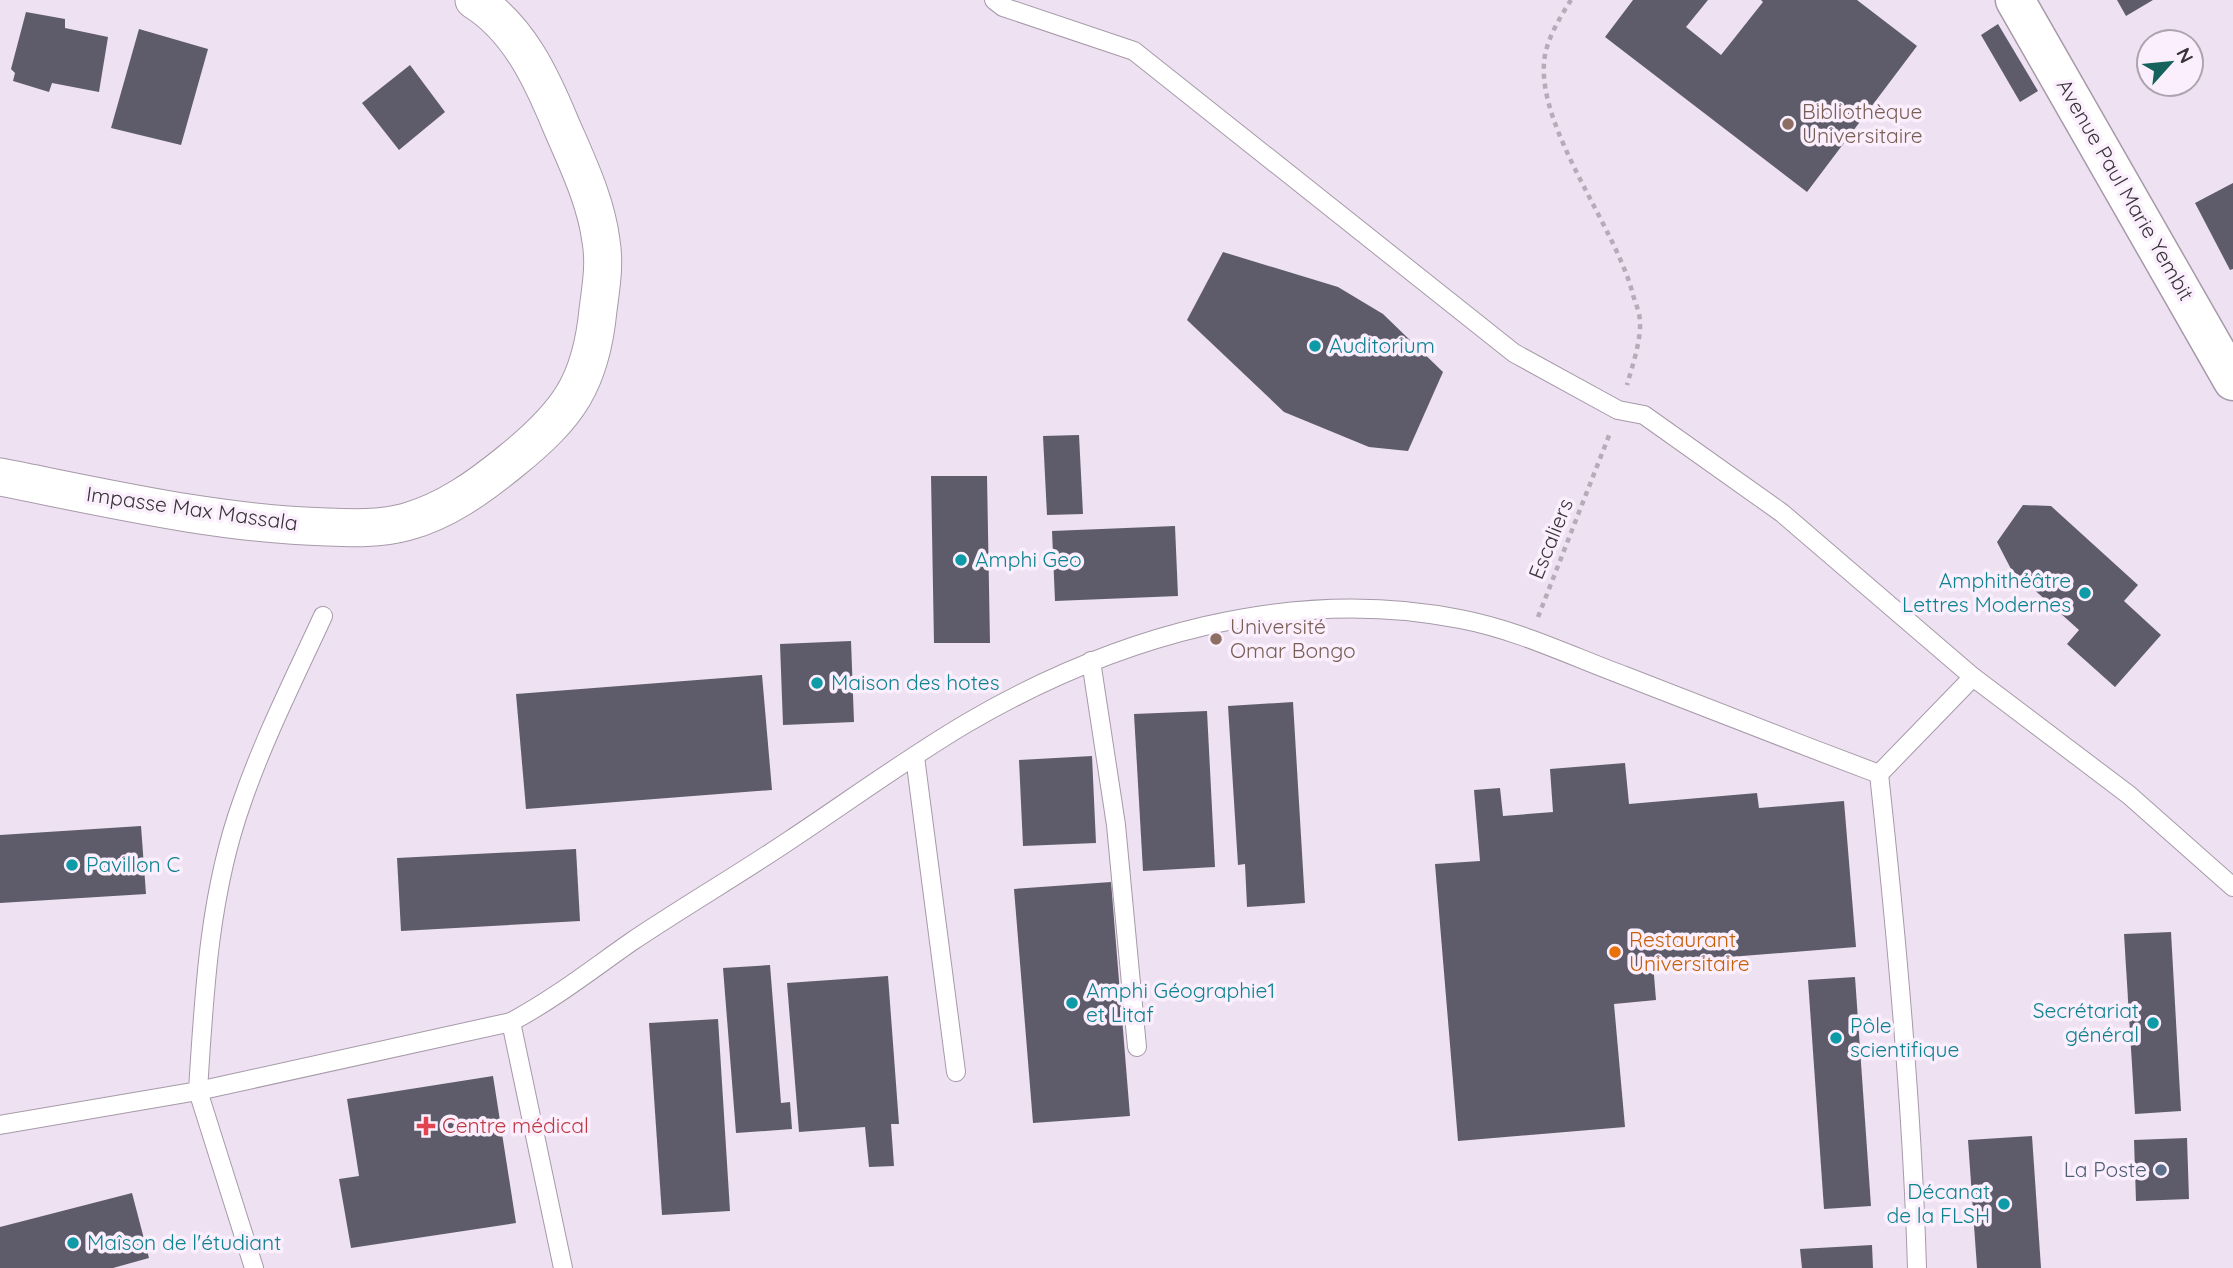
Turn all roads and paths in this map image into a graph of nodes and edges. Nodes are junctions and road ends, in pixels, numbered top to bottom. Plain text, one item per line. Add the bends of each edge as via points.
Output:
1 (474, 0) edge
2 (994, 0) edge
3 (1571, 0) edge
4 (2015, 0) edge
5 (2233, 382) edge
6 (1618, 411) junction
7 (1603, 452) dead end
8 (0, 477) edge
9 (323, 616) dead end
10 (1529, 638) junction
11 (1091, 661) junction
12 (1973, 677) junction
13 (915, 757) junction
14 (1879, 774) junction
15 (2233, 887) edge
16 (512, 1022) junction
17 (1137, 1047) dead end
18 (957, 1072) dead end
19 (198, 1091) junction
20 (0, 1125) edge
21 (254, 1268) edge
22 (563, 1268) edge
23 (1917, 1268) edge

1 - 8 street, Impasse Max Massala via 526,53 545,88 596,212 602,242 594,348 585,376 552,424 505,466 453,502 429,515 373,528 279,526
2 - 6 lane via 1055,26 1134,51 1514,354
3 - 6 path via 1544,59 1544,79 1557,125 1624,264 1640,322
4 - 5 main road, Avenue Paul Marie Yembit
6 - 12 lane via 1644,415 1782,513
7 - 10 path, Escaliers
9 - 19 lane via 241,804 213,918
10 - 11 lane via 1462,619 1394,610 1325,609 1201,626
10 - 14 lane
11 - 13 lane via 981,716
11 - 17 lane via 1116,825
12 - 14 lane
12 - 15 lane via 2129,795
13 - 16 lane via 631,942 553,1000
13 - 18 lane
14 - 23 lane via 1898,949
16 - 19 lane
16 - 22 lane
19 - 20 lane
19 - 21 lane

